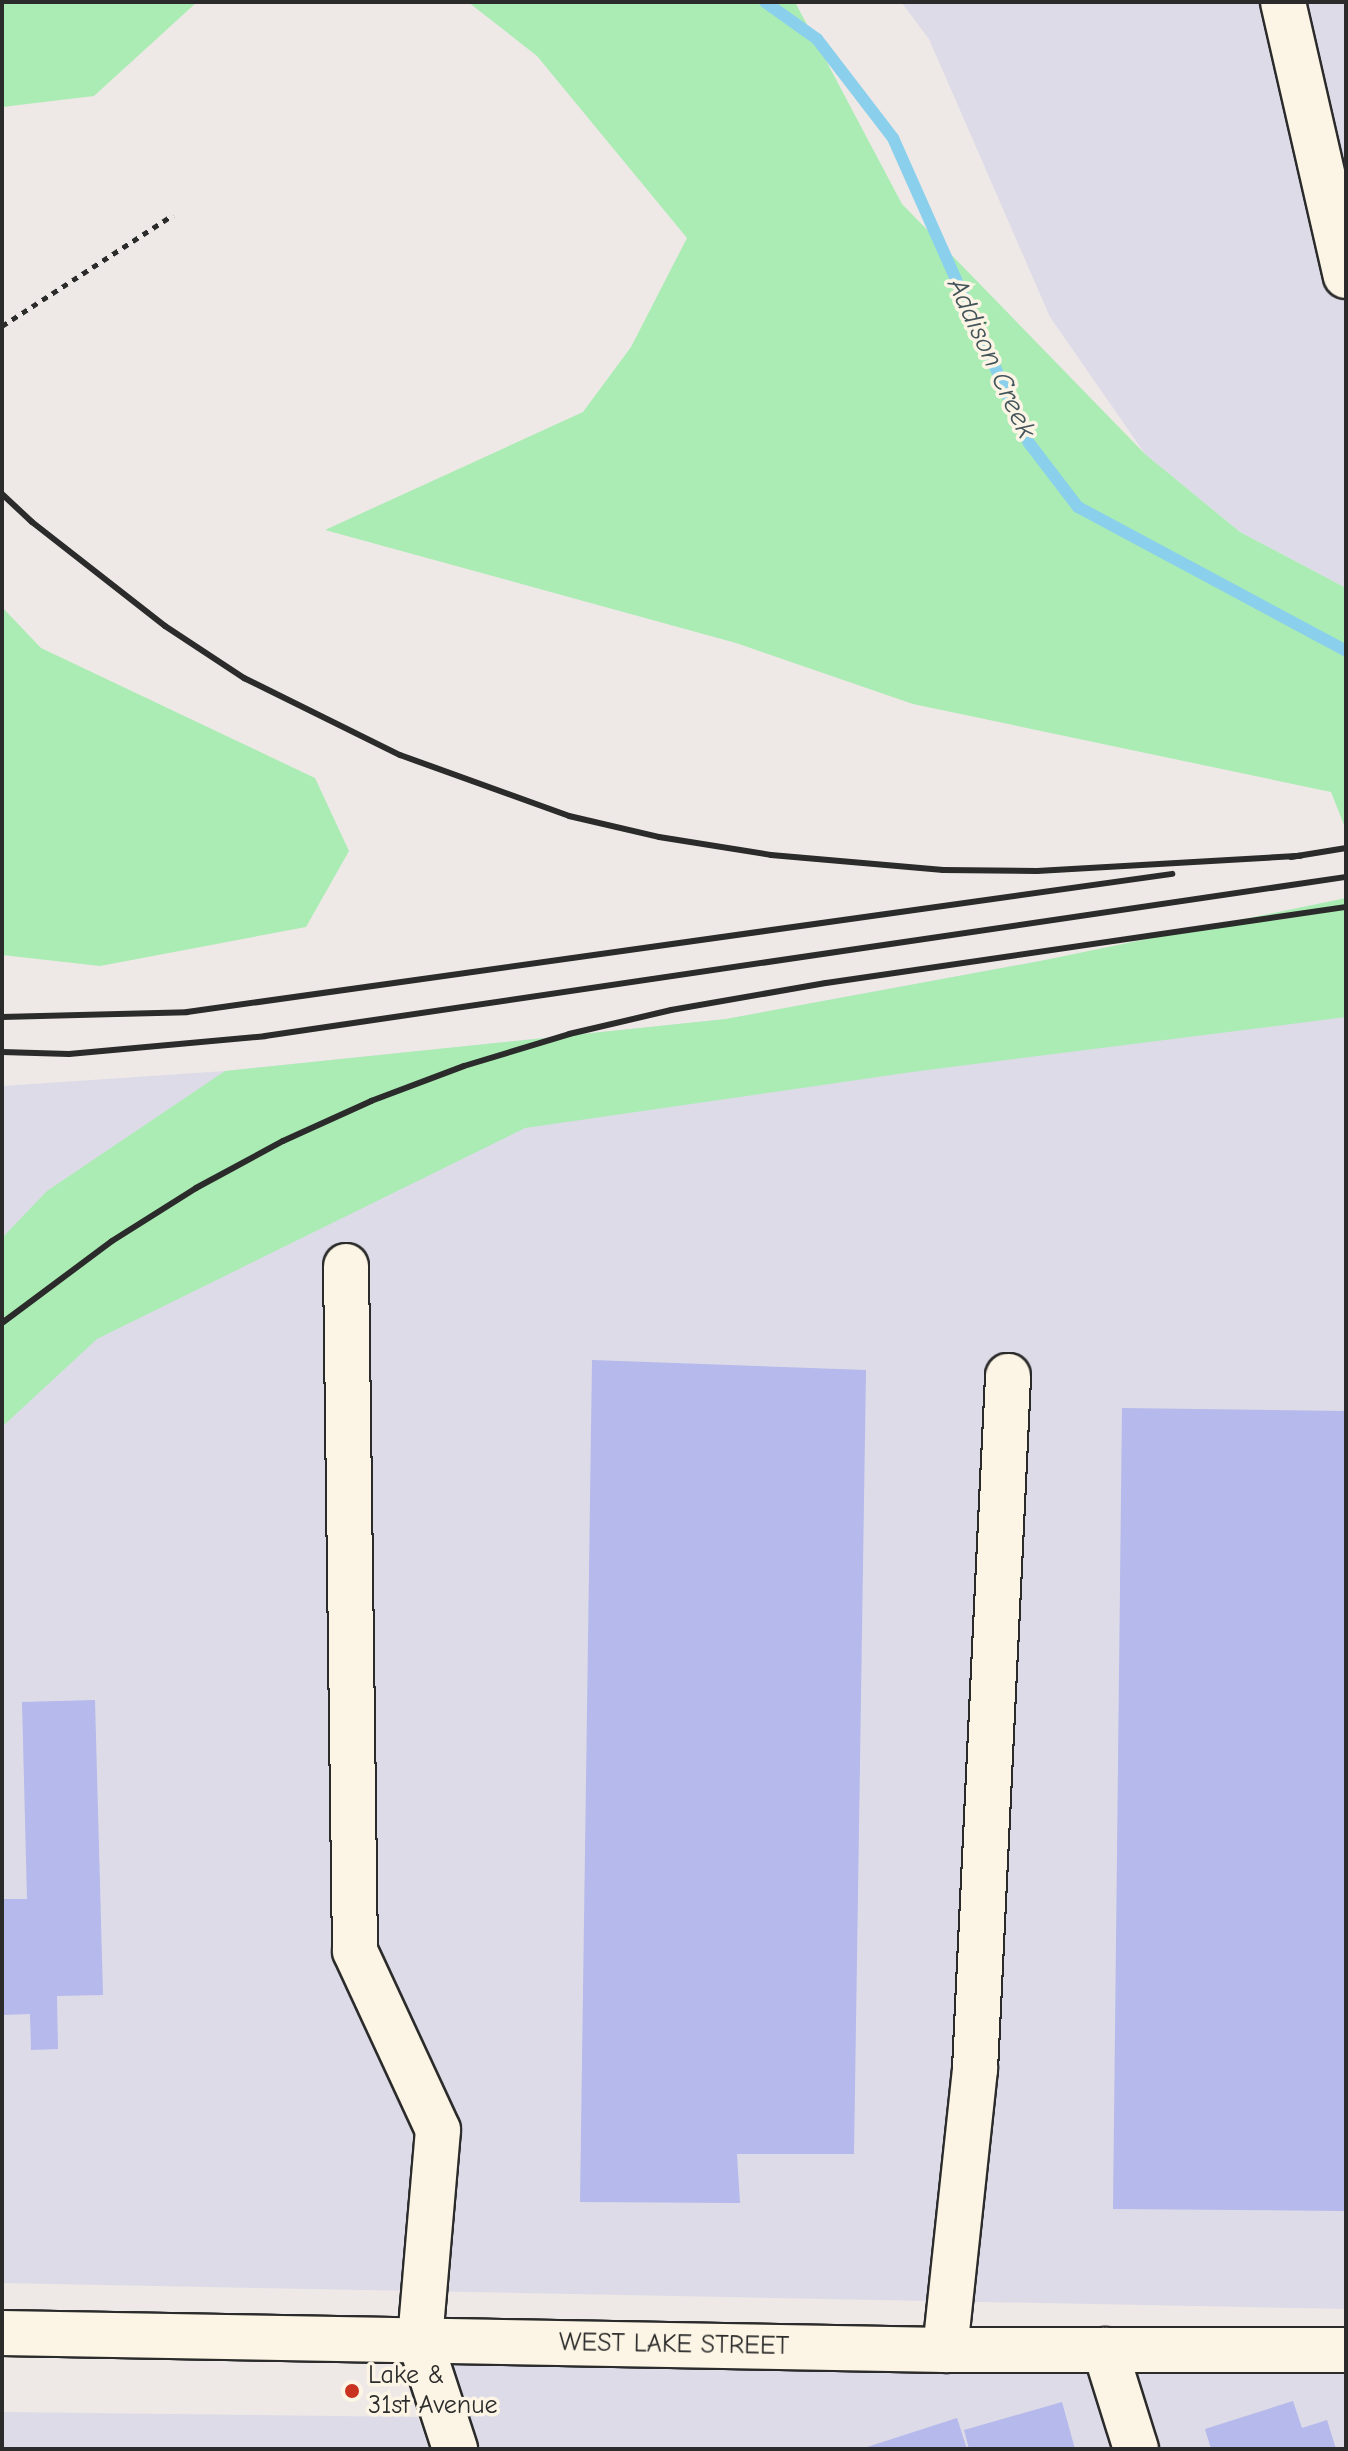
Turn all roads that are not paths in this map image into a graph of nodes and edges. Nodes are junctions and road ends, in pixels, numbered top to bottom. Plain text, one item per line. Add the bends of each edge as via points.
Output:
1 (1283, 2) edge
2 (1346, 276) edge
3 (346, 1266) dead end
4 (1008, 1376) dead end
5 (2, 2333) edge
6 (420, 2341) junction
7 (945, 2350) junction
8 (1105, 2350) junction
9 (1346, 2350) edge
10 (455, 2449) edge
11 (1136, 2449) edge

1 - 2 main road
3 - 6 main road via 355,1951 438,2130
4 - 7 main road via 975,2069
5 - 6 main road, WEST LAKE STREET
6 - 7 main road, WEST LAKE STREET
6 - 10 main road
7 - 8 main road, WEST LAKE STREET
8 - 9 main road, WEST LAKE STREET
8 - 11 main road

